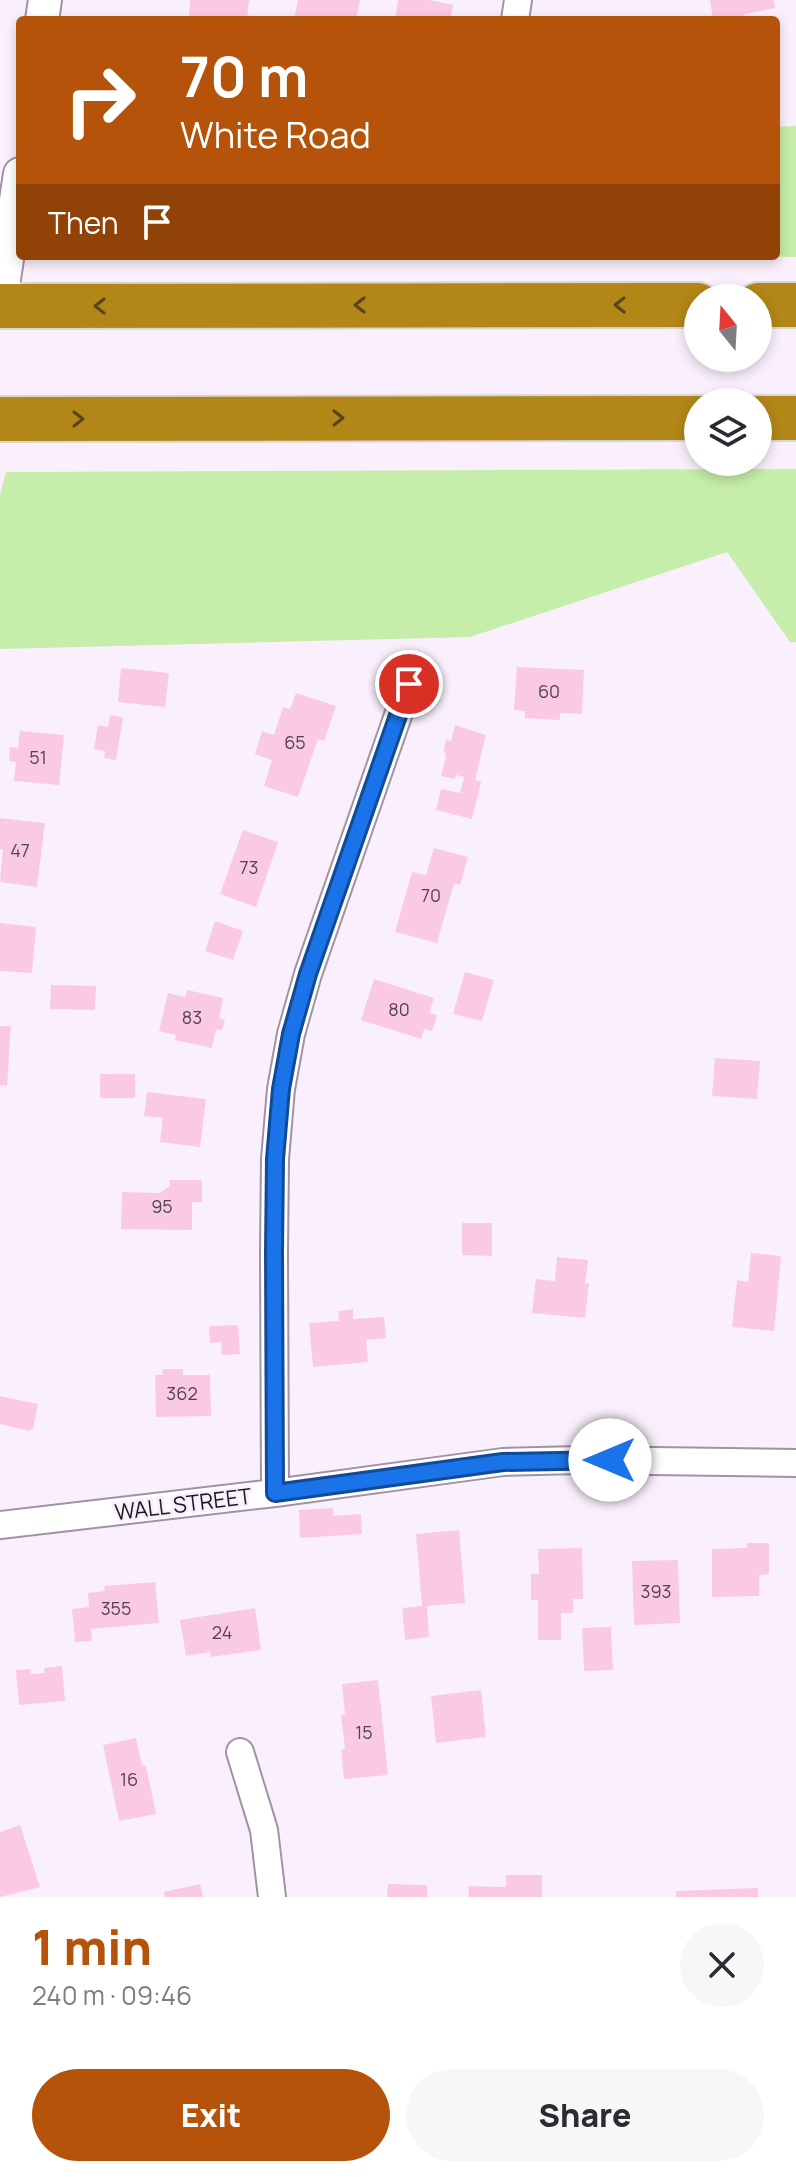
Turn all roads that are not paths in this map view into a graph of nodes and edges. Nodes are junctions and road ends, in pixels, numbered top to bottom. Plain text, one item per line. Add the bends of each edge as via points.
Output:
1 (16, 202) edge
2 (0, 305) edge
3 (684, 305) edge
4 (772, 305) edge
5 (796, 305) edge
6 (684, 418) edge
7 (772, 418) edge
8 (796, 418) edge
9 (0, 419) edge
10 (409, 684) dead end
11 (796, 1463) edge
12 (275, 1493) junction
13 (0, 1525) edge
14 (240, 1752) dead end
15 (272, 1897) edge

1 - 2 street
3 -> 2 highway
4 - 5 highway
9 -> 6 highway
7 - 8 highway
10 - 12 street via 308,974 281,1089 275,1159
11 - 12 street, WALL STREET via 503,1462
12 - 13 street, WALL STREET
14 - 15 street via 264,1830

